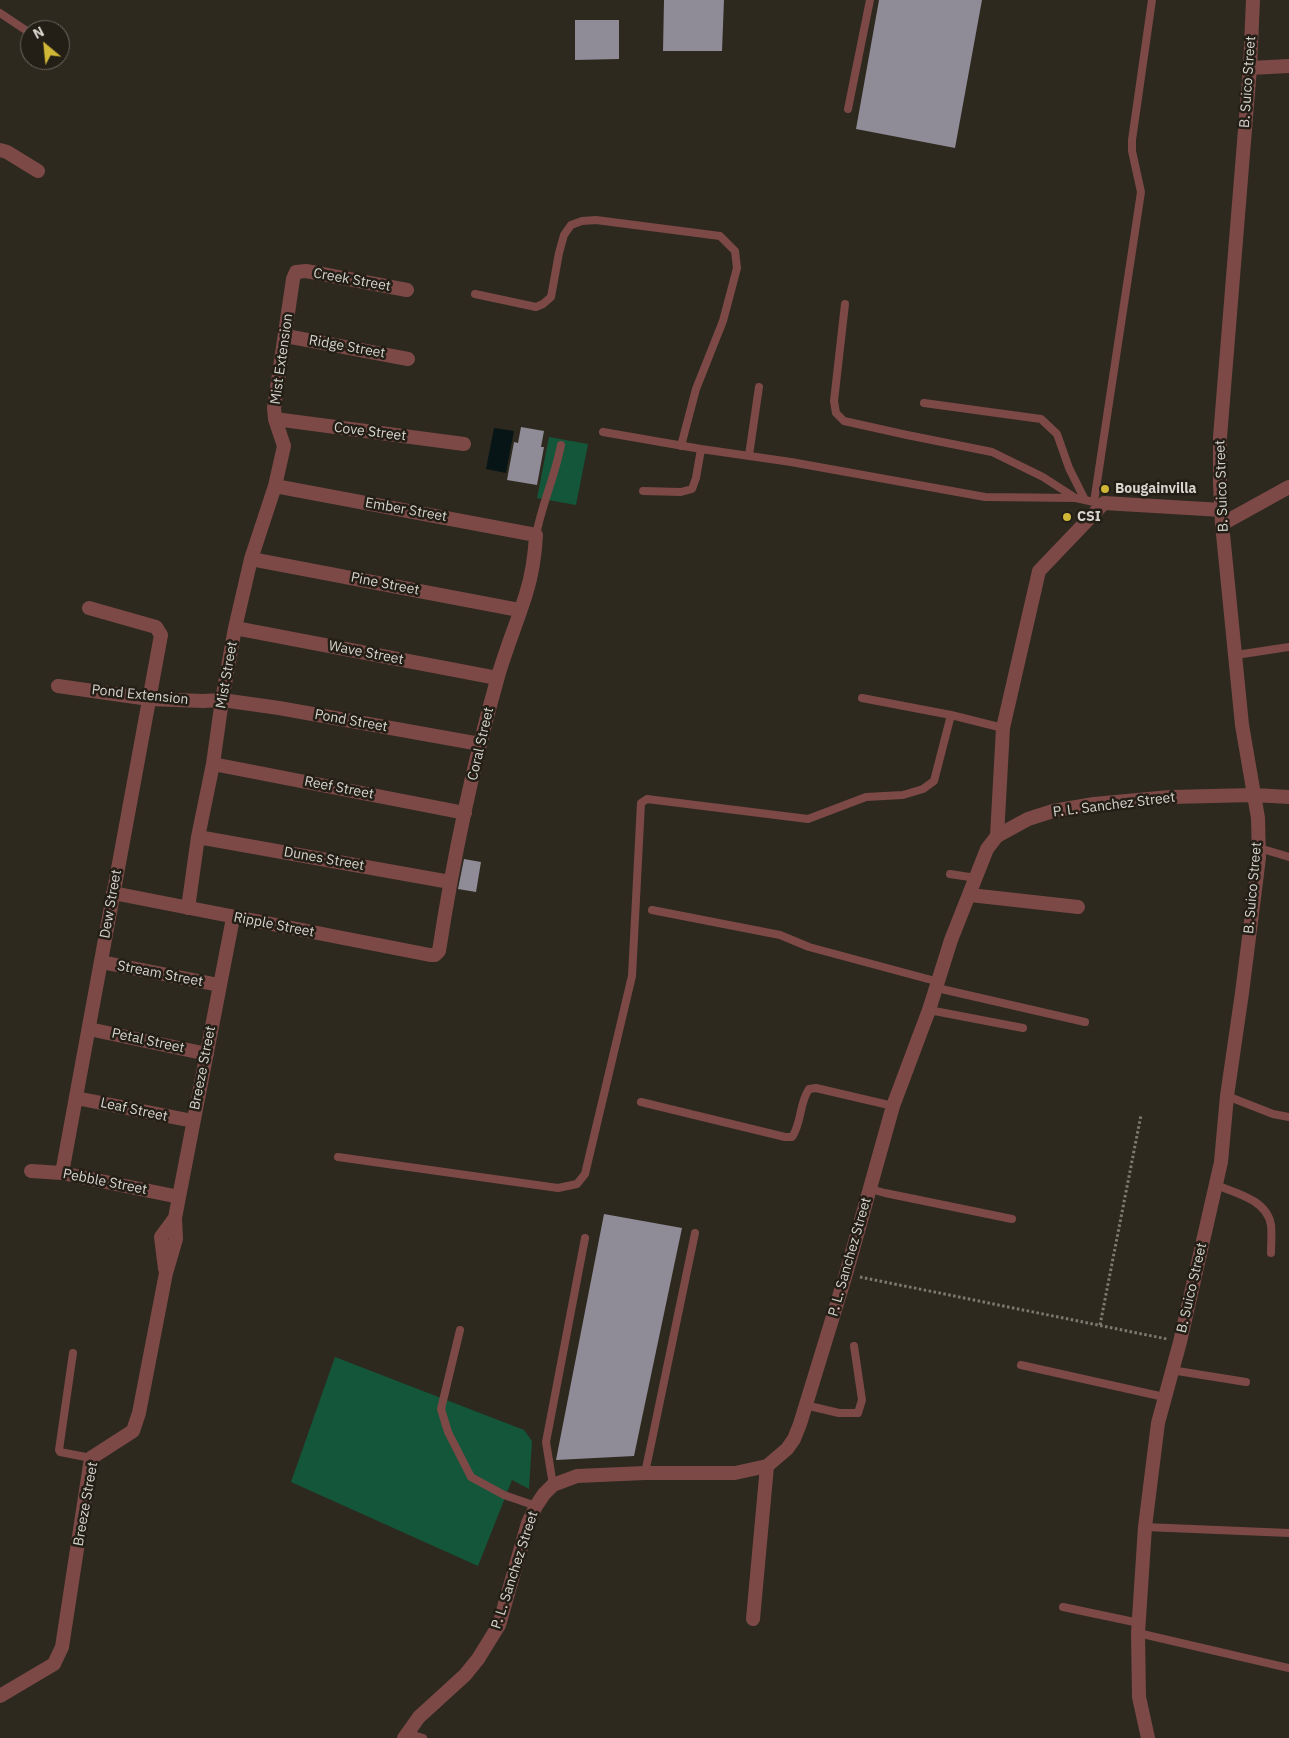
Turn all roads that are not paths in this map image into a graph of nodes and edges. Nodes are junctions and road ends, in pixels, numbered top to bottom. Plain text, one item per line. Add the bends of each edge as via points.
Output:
1 (870, 0) edge
2 (1152, 0) edge
3 (1253, 0) edge
4 (0, 13) edge
5 (20, 26) edge
6 (1289, 66) edge
7 (1250, 68) junction
8 (848, 109) dead end
9 (0, 150) edge
10 (38, 171) dead end
11 (296, 272) joint
12 (407, 290) dead end
13 (475, 294) dead end
14 (846, 304) dead end
15 (286, 336) junction
16 (408, 359) dead end
17 (759, 387) dead end
18 (924, 403) dead end
19 (275, 419) junction
20 (604, 432) dead end
21 (464, 444) dead end
22 (562, 445) dead end
23 (284, 446) joint
24 (682, 446) junction
25 (701, 449) junction
26 (749, 455) junction
27 (275, 486) junction
28 (1288, 488) edge
29 (643, 491) dead end
30 (1076, 498) junction
31 (1085, 500) junction
32 (1099, 503) junction
33 (1222, 510) junction
34 (1222, 524) junction
35 (536, 534) junction
36 (251, 558) junction
37 (89, 608) dead end
38 (519, 610) junction
39 (235, 628) junction
40 (1289, 647) edge
41 (1236, 655) junction
42 (497, 678) junction
43 (58, 686) dead end
44 (862, 698) dead end
45 (149, 699) junction
46 (222, 700) junction
47 (951, 715) junction
48 (1003, 728) junction
49 (480, 744) junction
50 (213, 764) junction
51 (1254, 795) junction
52 (1289, 796) edge
53 (465, 813) junction
54 (997, 836) junction
55 (198, 837) junction
56 (1258, 848) junction
57 (1289, 857) edge
58 (950, 874) dead end
59 (976, 878) junction
60 (450, 882) junction
61 (113, 893) junction
62 (970, 895) junction
63 (188, 908) junction
64 (1078, 908) dead end
65 (652, 910) dead end
66 (233, 918) junction
67 (435, 955) joint
68 (101, 962) junction
69 (218, 985) junction
70 (938, 985) junction
71 (929, 1010) junction
72 (1084, 1022) dead end
73 (89, 1028) junction
74 (1023, 1028) dead end
75 (207, 1054) junction
76 (1227, 1096) junction
77 (76, 1098) junction
78 (640, 1102) dead end
79 (893, 1106) junction
80 (1289, 1117) edge
81 (193, 1121) junction
82 (338, 1157) dead end
83 (30, 1171) dead end
84 (62, 1173) junction
85 (1216, 1185) junction
86 (870, 1189) junction
87 (179, 1196) junction
88 (1012, 1219) dead end
89 (695, 1232) dead end
90 (586, 1238) dead end
91 (1271, 1253) dead end
92 (460, 1330) dead end
93 (854, 1346) dead end
94 (73, 1353) dead end
95 (1022, 1365) dead end
96 (1171, 1370) junction
97 (1246, 1382) dead end
98 (1164, 1397) junction
99 (805, 1405) junction
100 (91, 1458) junction
101 (767, 1466) junction
102 (645, 1473) junction
103 (553, 1485) junction
104 (536, 1506) junction
105 (1145, 1527) junction
106 (1289, 1533) edge
107 (1063, 1607) dead end
108 (753, 1619) dead end
109 (1139, 1628) junction
110 (1289, 1668) edge
111 (0, 1696) edge
112 (406, 1735) edge
113 (423, 1738) edge
114 (1148, 1738) edge

1 - 8 lane
2 - 32 lane via 1132,140 1141,192
3 - 7 street, B. Suico Street
4 - 5 lane
6 - 7 street
7 - 33 street, B. Suico Street via 1220,437
9 - 10 street
11 - 12 street, Creek Street via 306,271
11 - 15 street, Mist Extension
13 - 24 lane via 536,307 543,304 551,297 564,235 571,225 582,221 596,220 720,236 735,251 738,268 723,321 696,388
14 - 30 lane via 834,402 836,413 844,421 992,452 1043,477
15 - 16 street, Ridge Street
15 - 19 street, Mist Extension
17 - 26 lane
18 - 31 lane via 1042,418 1057,434
19 - 21 street, Cove Street
19 - 23 street, Mist Extension
20 - 24 lane
22 - 35 lane
23 - 27 street, Mist Street
24 - 25 lane
25 - 26 lane
25 - 29 lane via 692,489 681,492
26 - 30 lane via 985,497
27 - 35 street, Ember Street
27 - 36 street, Mist Street
28 - 34 street
30 - 31 lane
31 - 32 lane
32 - 33 street
32 - 48 street via 1039,571
33 - 34 street, B. Suico Street
34 - 41 street, B. Suico Street
35 - 38 street, Coral Street via 526,594
36 - 38 street, Pine Street
36 - 39 street, Mist Street
37 - 45 street, Dew Street via 156,627 161,635
38 - 42 street, Coral Street
39 - 42 street, Wave Street
39 - 46 street, Mist Street
40 - 41 lane
41 - 51 street, B. Suico Street via 1242,725
42 - 49 street, Coral Street
43 - 45 street, Pond Extension
44 - 47 lane
45 - 46 street, Pond Extension
45 - 61 street, Dew Street
46 - 49 street, Pond Street
46 - 50 street, Mist Street
47 - 48 lane
47 - 82 lane via 934,780 923,789 903,795 866,798 808,819 647,799 641,803 632,976 585,1174 577,1184 558,1188
48 - 54 street
49 - 53 street, Coral Street
50 - 53 street, Reef Street
50 - 55 street, Mist Street
51 - 52 street, P. L. Sanchez Street
51 - 54 street, P. L. Sanchez Street via 1170,797 1061,809 1028,819
51 - 56 street, B. Suico Street
53 - 60 street, Coral Street
54 - 59 street, P. L. Sanchez Street via 987,848
55 - 60 street, Dunes Street
55 - 63 street, Mist Street
56 - 57 lane
56 - 76 street, B. Suico Street via 1244,984
58 - 59 lane
59 - 62 street, P. L. Sanchez Street
60 - 67 street, Coral Street via 439,951
61 - 63 street, Ripple Street
61 - 68 street, Dew Street
62 - 64 street
62 - 70 street, P. L. Sanchez Street
63 - 66 street, Ripple Street
65 - 70 lane via 780,935 809,947
66 - 67 street, Ripple Street
66 - 69 street, Breeze Street
68 - 69 street, Stream Street
68 - 73 street, Dew Street
69 - 75 street, Breeze Street
70 - 71 street, P. L. Sanchez Street
70 - 72 lane
71 - 74 lane
71 - 79 street, P. L. Sanchez Street
73 - 75 street, Petal Street
73 - 77 street, Dew Street
75 - 81 street, Breeze Street
76 - 80 lane
76 - 85 street, B. Suico Street
77 - 81 street, Leaf Street
77 - 84 street, Dew Street
78 - 79 lane via 785,1137 792,1137 797,1130 809,1089
79 - 86 street, P. L. Sanchez Street
81 - 87 street, Breeze Street
83 - 84 street, Pebble Street
84 - 87 street, Pebble Street
85 - 91 lane via 1256,1202 1266,1211 1271,1225
85 - 96 street, B. Suico Street
86 - 88 lane
86 - 99 street, P. L. Sanchez Street
87 - 100 street, Breeze Street via 175,1218 160,1236 166,1273 133,1431
89 - 102 lane
90 - 103 lane via 546,1442
92 - 104 lane via 441,1409 448,1432 471,1477 504,1495
93 - 99 lane via 862,1400 858,1413 839,1413
94 - 100 lane via 59,1450
95 - 98 lane
96 - 97 lane
96 - 98 street, B. Suico Street
98 - 105 street, B. Suico Street
99 - 101 street, P. L. Sanchez Street via 794,1439
100 - 111 street, Breeze Street via 62,1647 54,1664
101 - 102 street, P. L. Sanchez Street via 735,1473
101 - 108 street
102 - 103 street, P. L. Sanchez Street via 577,1476
103 - 104 street, P. L. Sanchez Street
104 - 112 street, P. L. Sanchez Street via 528,1523 499,1625 478,1659 416,1714
105 - 106 lane
105 - 109 street, B. Suico Street
107 - 109 lane
109 - 110 lane
109 - 114 street, B. Suico Street via 1139,1697
112 - 113 lane

